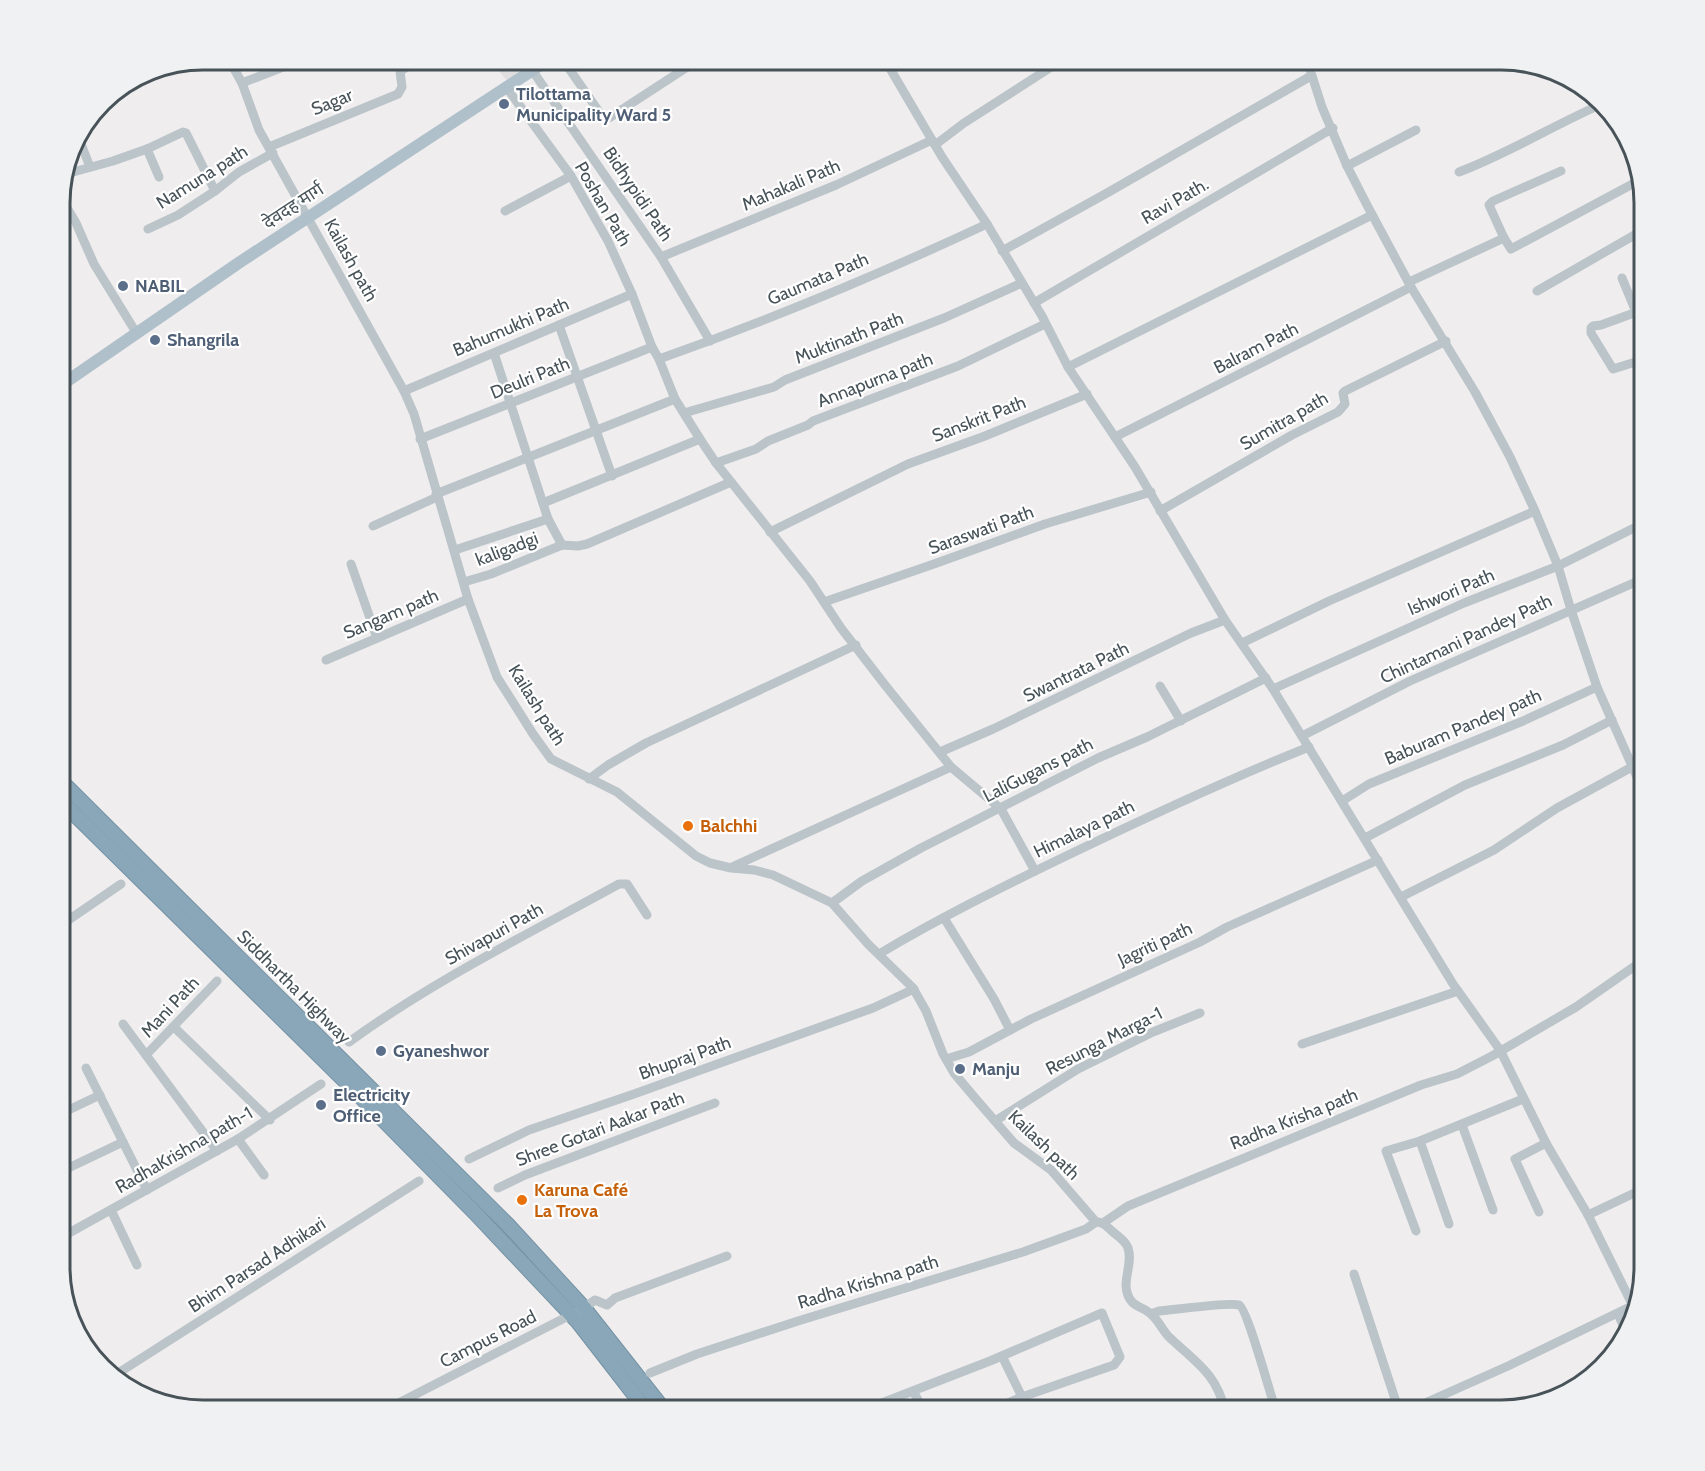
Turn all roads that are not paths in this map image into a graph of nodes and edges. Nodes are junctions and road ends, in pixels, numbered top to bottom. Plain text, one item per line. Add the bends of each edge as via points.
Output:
1 (236, 71) edge
2 (273, 71) edge
3 (400, 71) edge
4 (530, 71) edge
5 (533, 71) edge
6 (571, 71) edge
7 (681, 71) edge
8 (893, 71) edge
9 (1045, 71) edge
10 (1310, 71) edge
11 (1311, 76) junction
12 (242, 83) junction
13 (506, 87) junction
14 (1594, 108) edge
15 (1333, 129) junction
16 (1416, 130) dead end
17 (934, 142) junction
18 (83, 148) edge
19 (147, 149) junction
20 (271, 150) junction
21 (90, 166) junction
22 (1347, 166) junction
23 (75, 171) edge
24 (1561, 171) dead end
25 (1459, 172) dead end
26 (571, 176) junction
27 (159, 177) dead end
28 (1633, 184) edge
29 (215, 191) junction
30 (505, 211) dead end
31 (1372, 214) junction
32 (71, 215) edge
33 (309, 217) junction
34 (987, 224) junction
35 (148, 229) dead end
36 (1634, 235) edge
37 (1504, 238) junction
38 (1002, 250) junction
39 (661, 257) junction
40 (1622, 278) dead end
41 (1022, 283) junction
42 (1410, 284) junction
43 (1537, 291) dead end
44 (632, 294) junction
45 (1634, 299) edge
46 (1034, 303) junction
47 (1634, 313) edge
48 (1045, 324) junction
49 (559, 325) junction
50 (137, 334) junction
51 (710, 341) junction
52 (1446, 341) junction
53 (652, 347) junction
54 (494, 353) junction
55 (659, 359) junction
56 (1634, 362) edge
57 (1068, 367) junction
58 (577, 377) junction
59 (71, 379) edge
60 (404, 391) junction
61 (1087, 394) junction
62 (675, 399) junction
63 (512, 404) junction
64 (684, 413) junction
65 (596, 431) junction
66 (1115, 437) junction
67 (420, 439) junction
68 (700, 439) junction
69 (529, 457) junction
70 (716, 463) junction
71 (612, 476) junction
72 (731, 482) junction
73 (1150, 492) junction
74 (437, 495) junction
75 (543, 503) junction
76 (1160, 511) junction
77 (1535, 511) junction
78 (548, 519) junction
79 (373, 526) dead end
80 (1634, 528) edge
81 (770, 532) junction
82 (562, 545) junction
83 (455, 549) junction
84 (351, 564) dead end
85 (1558, 566) junction
86 (464, 582) junction
87 (1634, 583) edge
88 (468, 599) junction
89 (824, 602) junction
90 (1570, 610) junction
91 (1225, 620) junction
92 (377, 638) junction
93 (1242, 644) junction
94 (856, 645) junction
95 (326, 660) dead end
96 (1266, 678) junction
97 (1160, 686) dead end
98 (1597, 687) junction
99 (1273, 689) junction
100 (1612, 720) junction
101 (1181, 721) junction
102 (1302, 736) junction
103 (1309, 747) junction
104 (940, 752) junction
105 (951, 767) junction
106 (1632, 767) junction
107 (1634, 771) edge
108 (589, 778) junction
109 (71, 791) edge
110 (1342, 801) junction
111 (1001, 809) junction
112 (71, 811) edge
113 (1365, 838) junction
114 (1378, 860) junction
115 (731, 867) junction
116 (1035, 871) junction
117 (121, 884) dead end
118 (1401, 897) junction
119 (832, 903) junction
120 (647, 915) dead end
121 (71, 918) edge
122 (944, 918) junction
123 (879, 954) junction
124 (1634, 966) edge
125 (217, 981) dead end
126 (914, 988) junction
127 (1458, 991) junction
128 (1200, 1013) dead end
129 (123, 1024) dead end
130 (174, 1027) junction
131 (1010, 1030) junction
132 (349, 1042) dead end
133 (1302, 1044) dead end
134 (1500, 1050) junction
135 (146, 1055) junction
136 (946, 1059) junction
137 (86, 1068) dead end
138 (321, 1084) dead end
139 (100, 1095) junction
140 (1523, 1099) junction
141 (715, 1103) dead end
142 (71, 1109) edge
143 (270, 1120) junction
144 (995, 1121) junction
145 (1462, 1125) junction
146 (238, 1139) junction
147 (1420, 1141) junction
148 (123, 1142) junction
149 (1546, 1143) junction
150 (217, 1151) junction
151 (469, 1159) dead end
152 (71, 1167) edge
153 (264, 1176) dead end
154 (419, 1181) dead end
155 (498, 1188) dead end
156 (147, 1190) junction
157 (1634, 1193) edge
158 (111, 1210) junction
159 (1493, 1210) dead end
160 (1539, 1212) dead end
161 (1588, 1215) junction
162 (1099, 1222) junction
163 (1449, 1224) dead end
164 (71, 1231) edge
165 (1416, 1231) dead end
166 (727, 1256) dead end
167 (137, 1265) dead end
168 (1354, 1274) dead end
169 (1631, 1296) edge
170 (1627, 1309) edge
171 (578, 1312) junction
172 (1151, 1314) junction
173 (1618, 1314) junction
174 (1622, 1323) edge
175 (1002, 1356) junction
176 (121, 1371) edge
177 (650, 1373) dead end
178 (913, 1391) junction
179 (1022, 1398) junction
180 (406, 1400) edge
181 (639, 1400) edge
182 (654, 1400) edge
183 (890, 1400) edge
184 (918, 1400) edge
185 (1017, 1400) edge
186 (1222, 1400) edge
187 (1273, 1400) edge
188 (1395, 1400) edge
189 (1432, 1400) edge

1 - 12 street, Kailash path
2 - 12 street
3 - 20 street, Sagar via 402,87 398,94
4 - 13 main road, देवदह मार्ग
5 - 39 street, Bidhypidi Path
6 - 7 street via 602,116 609,118
8 - 17 street
9 - 17 street, Mahakali Path
10 - 11 street
11 - 15 street
11 - 38 street
12 - 20 street, Kailash path via 259,130
13 - 26 street, Poshan Path
13 - 33 main road, देवदह मार्ग
14 - 25 street
15 - 22 street
15 - 46 street, Ravi Path.
16 - 22 street
17 - 34 street
17 - 39 street, Mahakali Path
18 - 21 street
19 - 21 street
19 - 27 street
19 - 29 street via 186,133
20 - 29 street, Namuna path
20 - 33 street, Kailash path
21 - 23 street
22 - 31 street
24 - 37 street via 1489,205
26 - 30 street
26 - 44 street, Poshan Path via 608,241
28 - 37 street via 1511,249
29 - 35 street, Namuna path
31 - 42 street
31 - 57 street
32 - 50 street via 94,264
33 - 50 main road, देवदह मार्ग
33 - 60 street, Kailash path
34 - 38 street
34 - 51 street, Gaumata Path
36 - 43 street
37 - 42 street, Balram Path
38 - 41 street
39 - 51 street, Bidhypidi Path
40 - 45 street
41 - 46 street
41 - 64 street, Muktinath Path via 774,387
42 - 52 street
42 - 66 street, Balram Path
44 - 49 street, Bahumukhi Path
44 - 53 street, Poshan Path
46 - 48 street
47 - 56 street via 1593,326 1591,333 1613,369
48 - 57 street
48 - 70 street, Annapurna path via 958,366
49 - 54 street, Bahumukhi Path
49 - 58 street
50 - 59 main road, देवदह मार्ग
51 - 55 street, Gaumata Path
52 - 76 street, Sumitra path via 1345,391 1345,404 1338,412
52 - 77 street
53 - 55 street, Poshan Path
53 - 58 street, Deulri Path
54 - 60 street, Bahumukhi Path
54 - 63 street
55 - 62 street, Poshan Path
57 - 61 street
58 - 63 street, Deulri Path
58 - 65 street
60 - 67 street, Kailash path
61 - 66 street
61 - 81 street, Sanskrit Path via 908,464
62 - 64 street, Poshan Path
62 - 65 street
63 - 67 street, Deulri Path
63 - 69 street
64 - 68 street, Poshan Path
65 - 69 street
65 - 71 street
66 - 73 street
67 - 74 street, Kailash path
68 - 70 street, Poshan Path
68 - 71 street
69 - 74 street
69 - 75 street
70 - 72 street, Poshan Path
71 - 75 street
72 - 81 street, Poshan Path
72 - 82 street, kaligadgi via 586,544
73 - 76 street
73 - 89 street, Saraswati Path via 1045,524
74 - 79 street
74 - 83 street, Kailash path
75 - 78 street
76 - 91 street
77 - 85 street
77 - 93 street via 1329,601
78 - 82 street
78 - 83 street
80 - 85 street, Ishwori Path
81 - 89 street, Poshan Path
82 - 86 street, kaligadgi
83 - 86 street, Kailash path
84 - 92 street
85 - 90 street
85 - 99 street, Ishwori Path via 1464,603
86 - 88 street, Kailash path
87 - 90 street, Chintamani Pandey Path
88 - 92 street, Sangam path
88 - 108 street, Kailash path via 497,677 546,755
89 - 94 street, Poshan Path
90 - 98 street
90 - 102 street, Chintamani Pandey Path via 1410,681
91 - 93 street
91 - 104 street, Swantrata Path
92 - 95 street, Sangam path
93 - 96 street
94 - 104 street, Poshan Path
94 - 108 street via 646,743
96 - 99 street
96 - 101 street, LaliGugans path
97 - 101 street
98 - 100 street
98 - 110 street, Baburam Pandey path via 1370,784
99 - 102 street
100 - 106 street
100 - 113 street via 1563,745 1464,785
101 - 111 street, LaliGugans path via 1098,758
102 - 103 street
103 - 110 street
103 - 116 street, Himalaya path via 1187,798
104 - 105 street, Poshan Path
105 - 111 street, Poshan Path
105 - 115 street
106 - 107 street
106 - 118 street via 1557,808 1494,850
108 - 115 street, Kailash path via 617,792 696,856
109 - 171 highway, Siddhartha Highway via 508,1225
110 - 113 street
111 - 116 street
111 - 119 street, LaliGugans path via 879,871
112 - 171 highway, Siddhartha Highway
113 - 114 street
114 - 118 street
114 - 131 street, Jagriti path
115 - 119 street, Kailash path via 773,875
116 - 122 street, Himalaya path
117 - 121 street
118 - 127 street
119 - 123 street, Kailash path
120 - 132 street, Shivapuri Path via 627,884 619,884 438,984
122 - 123 street, Himalaya path
122 - 131 street
123 - 126 street, Kailash path
124 - 134 street, Radha Krisha path
125 - 130 street, Mani Path
126 - 136 street, Kailash path
126 - 151 street, Bhupraj Path via 873,1008 529,1130
127 - 133 street
127 - 134 street
128 - 144 street, Resunga Marga-1 via 1078,1069
129 - 135 street
130 - 135 street, Mani Path
130 - 143 street
131 - 136 street, Jagriti path via 969,1052
134 - 140 street
134 - 162 street, Radha Krisha path via 1457,1074 1421,1085 1128,1206
135 - 150 street
136 - 144 street, Kailash path
137 - 139 street
138 - 143 street, RadhaKrishna path-1
139 - 142 street
139 - 148 street
140 - 145 street
140 - 149 street
141 - 155 street, Shree Gotari Aakar Path
143 - 146 street, RadhaKrishna path-1
144 - 162 street, Kailash path via 1014,1143 1051,1170
145 - 147 street
145 - 159 street
146 - 150 street, RadhaKrishna path-1
146 - 153 street
147 - 163 street
147 - 165 street via 1386,1151
148 - 152 street
148 - 156 street
149 - 160 street via 1515,1159
149 - 161 street
150 - 156 street, RadhaKrishna path-1
154 - 176 street, Bhim Parsad Adhikari
156 - 158 street, RadhaKrishna path-1
157 - 161 street
158 - 164 street, RadhaKrishna path-1
158 - 167 street
161 - 169 street
162 - 172 street, Kailash path via 1128,1248 1128,1294 1132,1302
162 - 177 street, Radha Krishna path via 1023,1252 798,1321
166 - 171 street, Campus Road via 615,1298 607,1305 595,1300
168 - 188 street
170 - 173 street
171 - 180 street, Campus Road
171 - 181 highway, Siddhartha Highway
171 - 182 highway, Siddhartha Highway
172 - 186 street, Kailash path via 1163,1331 1206,1370
172 - 187 street via 1225,1305 1242,1307
173 - 174 street
173 - 189 street
175 - 178 street
175 - 179 street
175 - 179 street via 1102,1314 1120,1357 1114,1365
178 - 183 street
178 - 184 street
179 - 185 street

